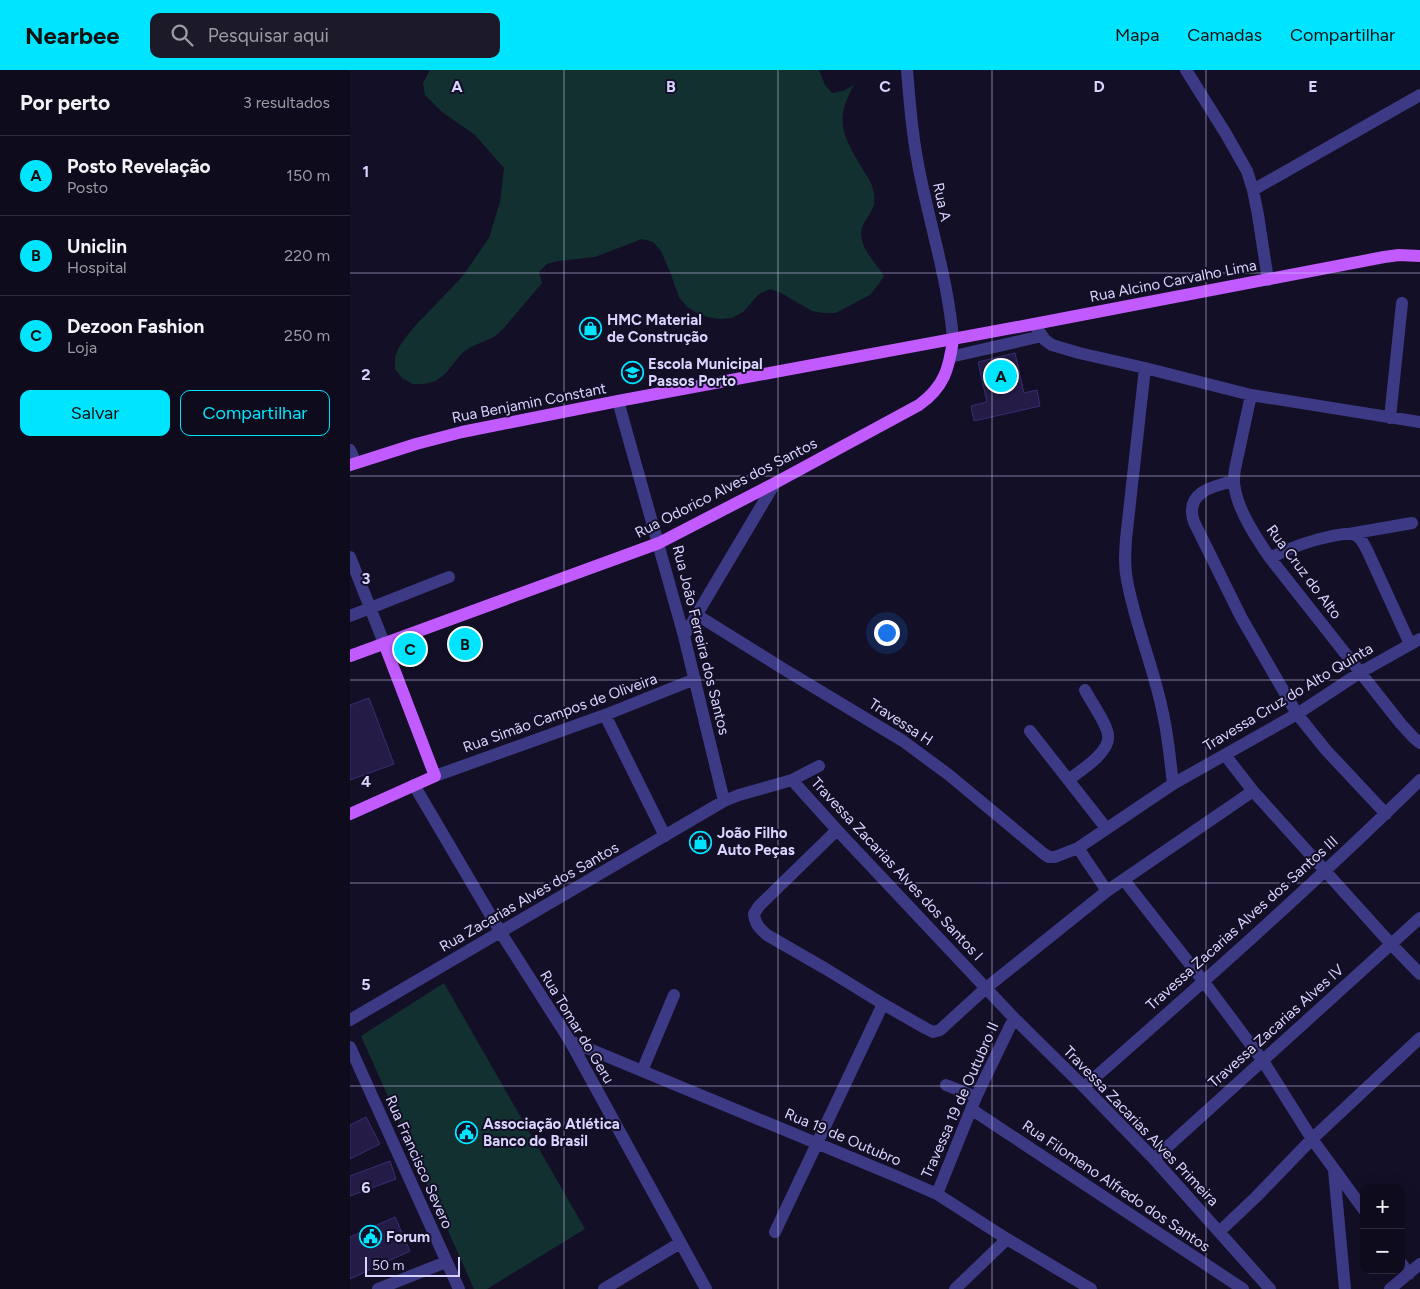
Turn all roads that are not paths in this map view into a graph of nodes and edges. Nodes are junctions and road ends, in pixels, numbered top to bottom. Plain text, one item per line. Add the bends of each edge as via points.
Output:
1 (908, 70) edge
2 (1191, 72) edge
3 (1420, 95) edge
4 (1253, 190) junction
5 (1420, 249) edge
6 (1399, 255) junction
7 (1420, 256) edge
8 (1268, 280) junction
9 (1402, 303) dead end
10 (1034, 324) junction
11 (1042, 336) junction
12 (953, 340) junction
13 (950, 357) junction
14 (1145, 368) junction
15 (1251, 395) junction
16 (618, 401) junction
17 (1390, 418) junction
18 (1420, 422) edge
19 (350, 450) edge
20 (353, 464) edge
21 (1234, 481) junction
22 (775, 483) junction
23 (1412, 523) dead end
24 (1349, 534) junction
25 (659, 543) junction
26 (350, 557) edge
27 (1270, 558) junction
28 (449, 577) dead end
29 (370, 608) junction
30 (697, 615) junction
31 (350, 616) edge
32 (684, 636) junction
33 (1415, 641) edge
34 (384, 644) junction
35 (350, 656) edge
36 (1361, 672) junction
37 (695, 679) junction
38 (1085, 690) dead end
39 (1298, 714) junction
40 (606, 715) junction
41 (1030, 731) dead end
42 (1420, 743) edge
43 (1225, 755) junction
44 (819, 766) dead end
45 (435, 776) junction
46 (792, 780) junction
47 (1068, 780) junction
48 (1419, 783) edge
49 (414, 784) junction
50 (1173, 784) junction
51 (1253, 791) junction
52 (724, 801) junction
53 (350, 814) edge
54 (1386, 814) junction
55 (1106, 828) junction
56 (837, 830) junction
57 (665, 836) junction
58 (1078, 848) junction
59 (1324, 871) junction
60 (1124, 880) junction
61 (1107, 891) junction
62 (1420, 918) edge
63 (501, 933) junction
64 (1390, 944) junction
65 (1420, 974) edge
66 (1204, 982) junction
67 (986, 988) junction
68 (674, 995) dead end
69 (883, 1004) junction
70 (1014, 1018) junction
71 (350, 1020) edge
72 (1420, 1038) edge
73 (570, 1042) junction
74 (350, 1047) edge
75 (1263, 1061) junction
76 (642, 1071) junction
77 (946, 1085) dead end
78 (1084, 1087) junction
79 (974, 1103) junction
80 (1312, 1139) junction
81 (817, 1143) junction
82 (1154, 1159) junction
83 (1334, 1168) junction
84 (937, 1194) junction
85 (1360, 1204) edge
86 (775, 1232) dead end
87 (1219, 1232) junction
88 (1007, 1239) junction
89 (680, 1243) junction
90 (446, 1262) junction
91 (1420, 1264) edge
92 (1405, 1268) edge
93 (1409, 1274) junction
94 (378, 1289) edge
95 (459, 1289) edge
96 (604, 1289) edge
97 (706, 1289) edge
98 (955, 1289) edge
99 (1091, 1289) edge
100 (1243, 1289) edge
101 (1270, 1289) edge
102 (1345, 1289) edge
103 (1390, 1289) edge

1 - 12 street, Rua A via 915,152
2 - 4 street via 1238,153
3 - 4 street
4 - 8 street
5 - 6 main road, Rua Alcino Carvalho Lima
6 - 7 main road, Rua Alcino Carvalho Lima
6 - 8 main road, Rua Alcino Carvalho Lima
8 - 10 main road, Rua Alcino Carvalho Lima
9 - 17 street
10 - 11 street
10 - 12 main road, Rua Alcino Carvalho Lima
11 - 13 street
11 - 14 street via 1061,349
12 - 13 main road, Rua Odorico Alves dos Santos
12 - 16 main road, Rua Benjamin Constant
13 - 22 main road, Rua Odorico Alves dos Santos via 939,388 919,405
14 - 15 street
14 - 50 street via 1125,561 1132,602 1162,709
15 - 17 street
15 - 21 street, Rua Cruz do Alto
16 - 20 main road, Rua Benjamin Constant via 462,432
16 - 25 street, Rua João Ferreira dos Santos
17 - 18 street
19 - 20 street
21 - 27 street, Rua Cruz do Alto via 1247,520
21 - 39 street via 1202,492 1193,503 1192,515 1241,617
22 - 25 main road, Rua Odorico Alves dos Santos
22 - 30 street
23 - 24 street
24 - 27 street via 1307,541
24 - 33 street via 1364,543
25 - 32 street, Rua João Ferreira dos Santos
25 - 34 main road, Rua Odorico Alves dos Santos
26 - 29 street
27 - 36 street, Rua Cruz do Alto
28 - 29 street
29 - 31 street
29 - 34 street
30 - 32 street
30 - 58 street, Travessa H via 903,742 1044,854 1055,857
32 - 37 street, Rua João Ferreira dos Santos
33 - 36 street, Travessa Cruz do Alto Quinta
34 - 35 main road, Rua Odorico Alves dos Santos
34 - 45 main road
36 - 39 street, Travessa Cruz do Alto Quinta
36 - 42 street, Rua Cruz do Alto via 1407,732
37 - 40 street, Rua Simão Campos de Oliveira
37 - 52 street, Rua João Ferreira dos Santos
38 - 47 street via 1105,726 1108,741 1101,754
39 - 43 street, Travessa Cruz do Alto Quinta
39 - 54 street via 1326,750
40 - 45 street, Rua Simão Campos de Oliveira
40 - 57 street
41 - 47 street
43 - 50 street, Travessa Cruz do Alto Quinta
43 - 51 street
44 - 46 street
45 - 49 main road
46 - 52 street, Travessa Zacarias Alves dos Santos I
46 - 56 street, Travessa Zacarias Alves dos Santos I
47 - 55 street
48 - 54 street, Travessa Zacarias Alves dos Santos III
49 - 53 main road
49 - 63 street, Rua Tomar do Geru
50 - 55 street, Travessa Cruz do Alto Quinta
51 - 59 street
51 - 60 street
52 - 57 street, Rua Zacarias Alves dos Santos
54 - 59 street, Travessa Zacarias Alves dos Santos III
55 - 58 street, Travessa H
56 - 67 street, Travessa Zacarias Alves dos Santos I
56 - 69 street via 759,906 754,914 755,922 767,935
57 - 63 street, Rua Zacarias Alves dos Santos
58 - 61 street
59 - 64 street
59 - 66 street, Travessa Zacarias Alves dos Santos III
60 - 61 street
60 - 66 street
61 - 67 street
62 - 64 street, Travessa Zacarias Alves IV
63 - 71 street, Rua Zacarias Alves dos Santos
63 - 73 street, Rua Tomar do Geru
64 - 65 street
64 - 75 street, Travessa Zacarias Alves IV
66 - 75 street
66 - 78 street, Travessa Zacarias Alves dos Santos III
67 - 69 street via 936,1032
67 - 70 street, Travessa Zacarias Alves Primeira
68 - 76 street
69 - 81 street
70 - 78 street, Travessa Zacarias Alves Primeira
70 - 79 street, Travessa 19 de Outubro II
72 - 80 street
73 - 76 street, Rua 19 de Outubro
73 - 89 street, Rua Tomar do Geru
74 - 90 street, Rua Francisco Severo
75 - 80 street
75 - 82 street, Travessa Zacarias Alves IV
76 - 81 street, Rua 19 de Outubro
77 - 79 street, Rua Filomeno Alfredo dos Santos
78 - 82 street, Travessa Zacarias Alves Primeira
79 - 84 street, Travessa 19 de Outubro II
79 - 100 street, Rua Filomeno Alfredo dos Santos
80 - 83 street
80 - 87 street
81 - 84 street, Rua 19 de Outubro
81 - 86 street
82 - 87 street, Travessa Zacarias Alves Primeira
83 - 85 street
83 - 102 street
84 - 88 street, Rua 19 de Outubro
87 - 101 street, Travessa Zacarias Alves Primeira
88 - 98 street
88 - 99 street, Rua 19 de Outubro
89 - 96 street
89 - 97 street, Rua Tomar do Geru
90 - 94 street
90 - 95 street, Rua Francisco Severo
91 - 93 street
92 - 93 street
93 - 103 street

